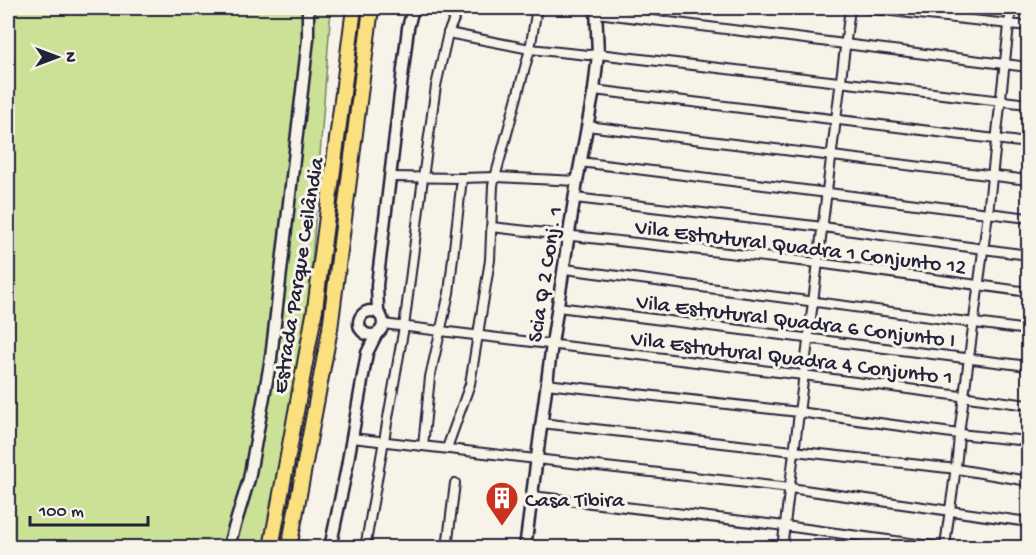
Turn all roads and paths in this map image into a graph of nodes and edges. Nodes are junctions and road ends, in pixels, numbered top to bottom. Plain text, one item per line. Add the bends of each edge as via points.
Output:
1 (308, 8) edge
2 (345, 8) edge
3 (354, 8) edge
4 (371, 8) edge
5 (413, 8) edge
6 (459, 8) edge
7 (537, 8) edge
8 (850, 8) edge
9 (864, 8) edge
10 (1011, 8) edge
11 (596, 10) edge
12 (1009, 24) junction
13 (1029, 26) edge
14 (448, 33) junction
15 (351, 42) junction
16 (845, 44) junction
17 (530, 49) junction
18 (598, 54) junction
19 (1005, 64) junction
20 (1029, 67) edge
21 (841, 81) junction
22 (594, 90) junction
23 (1000, 101) junction
24 (1029, 104) edge
25 (837, 118) junction
26 (587, 126) junction
27 (995, 139) junction
28 (1029, 143) edge
29 (832, 156) junction
30 (580, 162) junction
31 (991, 176) junction
32 (391, 177) junction
33 (496, 177) junction
34 (423, 178) junction
35 (462, 178) junction
36 (1029, 180) edge
37 (577, 181) junction
38 (827, 192) junction
39 (575, 198) junction
40 (988, 213) junction
41 (1029, 218) edge
42 (491, 227) junction
43 (823, 227) junction
44 (570, 235) junction
45 (983, 249) junction
46 (1029, 255) edge
47 (818, 263) junction
48 (565, 268) junction
49 (977, 284) junction
50 (377, 285) junction
51 (1029, 292) edge
52 (813, 300) junction
53 (558, 307) junction
54 (378, 312) junction
55 (365, 313) junction
56 (972, 323) junction
57 (383, 324) junction
58 (404, 327) junction
59 (1029, 330) edge
60 (442, 332) junction
61 (364, 333) junction
62 (376, 335) junction
63 (477, 337) junction
64 (808, 338) junction
65 (552, 345) junction
66 (367, 353) junction
67 (969, 358) junction
68 (1029, 366) edge
69 (803, 375) junction
70 (546, 384) junction
71 (963, 395) junction
72 (1029, 405) edge
73 (799, 412) junction
74 (541, 423) junction
75 (959, 434) junction
76 (352, 438) junction
77 (384, 441) junction
78 (1029, 441) edge
79 (423, 446) junction
80 (447, 448) junction
81 (795, 451) junction
82 (536, 459) junction
83 (957, 469) junction
84 (1029, 481) edge
85 (455, 483) dead end
86 (790, 488) junction
87 (532, 496) junction
88 (949, 510) junction
89 (1029, 522) edge
90 (786, 526) junction
91 (945, 547) edge
92 (228, 548) edge
93 (271, 548) edge
94 (290, 548) edge
95 (330, 548) edge
96 (365, 548) edge
97 (447, 548) edge
98 (525, 548) edge
99 (782, 548) edge

1 - 92 street via 308,39 271,358 249,479
2 - 15 highway
3 - 15 highway, Estrada Parque Ceilândia
4 - 94 highway, Estrada Parque Ceilândia via 330,329
5 - 32 street
6 - 14 street
7 - 17 street
8 - 16 street
9 - 12 street
10 - 12 street
11 - 16 street
11 - 18 street, Scia Q 2 Conj. 1
12 - 13 street
12 - 19 street
14 - 17 street
14 - 34 street
15 - 93 highway, Estrada Parque Ceilândia via 315,309
16 - 19 street
16 - 21 street
17 - 18 street
17 - 33 street
18 - 21 street
18 - 22 street, Scia Q 2 Conj. 1
19 - 20 street
19 - 23 street
21 - 23 street
21 - 25 street
22 - 25 street
22 - 26 street, Scia Q 2 Conj. 1
23 - 24 street
23 - 27 street
25 - 27 street
25 - 29 street
26 - 29 street
26 - 30 street, Scia Q 2 Conj. 1
27 - 28 street
27 - 31 street
29 - 31 street
29 - 38 street
30 - 37 street, Scia Q 2 Conj. 1
30 - 38 street
31 - 36 street
31 - 40 street
32 - 34 street
32 - 50 street
33 - 35 street
33 - 37 street
33 - 42 street
34 - 35 street
34 - 58 street
35 - 60 street
37 - 39 street, Scia Q 2 Conj. 1
38 - 40 street
38 - 43 street
39 - 43 street
39 - 44 street, Scia Q 2 Conj. 1
40 - 41 street
40 - 45 street
42 - 44 street, Vila Estrutural Quadra 1 Conjunto 12
42 - 63 street via 490,260
43 - 45 street
43 - 47 street
44 - 47 street, Vila Estrutural Quadra 1 Conjunto 12
44 - 48 street, Scia Q 2 Conj. 1
45 - 46 street
45 - 49 street
47 - 49 street, Vila Estrutural Quadra 1 Conjunto 12
47 - 52 street
48 - 52 street
48 - 53 street, Scia Q 2 Conj. 1
49 - 51 street, Vila Estrutural Quadra 1 Conjunto 12
49 - 56 street
50 - 54 street
50 - 55 street
52 - 56 street
52 - 64 street
53 - 64 street, Vila Estrutural Quadra 6 Conjunto I
53 - 65 street, Scia Q 2 Conj. 1
54 - 55 street
54 - 57 street
55 - 61 street via 360,321
56 - 59 street
56 - 67 street
57 - 58 street, Vila Estrutural Quadra 4 Conjunto 1
57 - 62 street
58 - 60 street, Vila Estrutural Quadra 4 Conjunto 1
58 - 77 street
60 - 63 street, Vila Estrutural Quadra 4 Conjunto 1
60 - 79 street via 430,376
61 - 62 street
61 - 66 street
62 - 66 street
63 - 65 street, Vila Estrutural Quadra 4 Conjunto 1
63 - 80 street via 470,384
64 - 67 street, Vila Estrutural Quadra 6 Conjunto I
64 - 69 street
65 - 69 street, Vila Estrutural Quadra 4 Conjunto 1
65 - 70 street, Scia Q 2 Conj. 1
66 - 76 street
67 - 68 street, Vila Estrutural Quadra 6 Conjunto I
67 - 71 street
69 - 71 street, Vila Estrutural Quadra 4 Conjunto 1
69 - 73 street
70 - 73 street
70 - 74 street, Scia Q 2 Conj. 1
71 - 72 street, Vila Estrutural Quadra 4 Conjunto 1
71 - 75 street
73 - 75 street
73 - 81 street
74 - 81 street
74 - 82 street, Scia Q 2 Conj. 1
75 - 78 street
75 - 83 street
76 - 77 street
76 - 95 street
77 - 79 street
77 - 96 street
79 - 80 street
80 - 82 street
81 - 83 street
81 - 86 street
82 - 86 street
82 - 87 street, Scia Q 2 Conj. 1
83 - 84 street
83 - 88 street
85 - 97 street
86 - 88 street
86 - 90 street
87 - 90 street
87 - 98 street, Scia Q 2 Conj. 1
88 - 89 street
88 - 91 street
90 - 91 street
90 - 99 street

